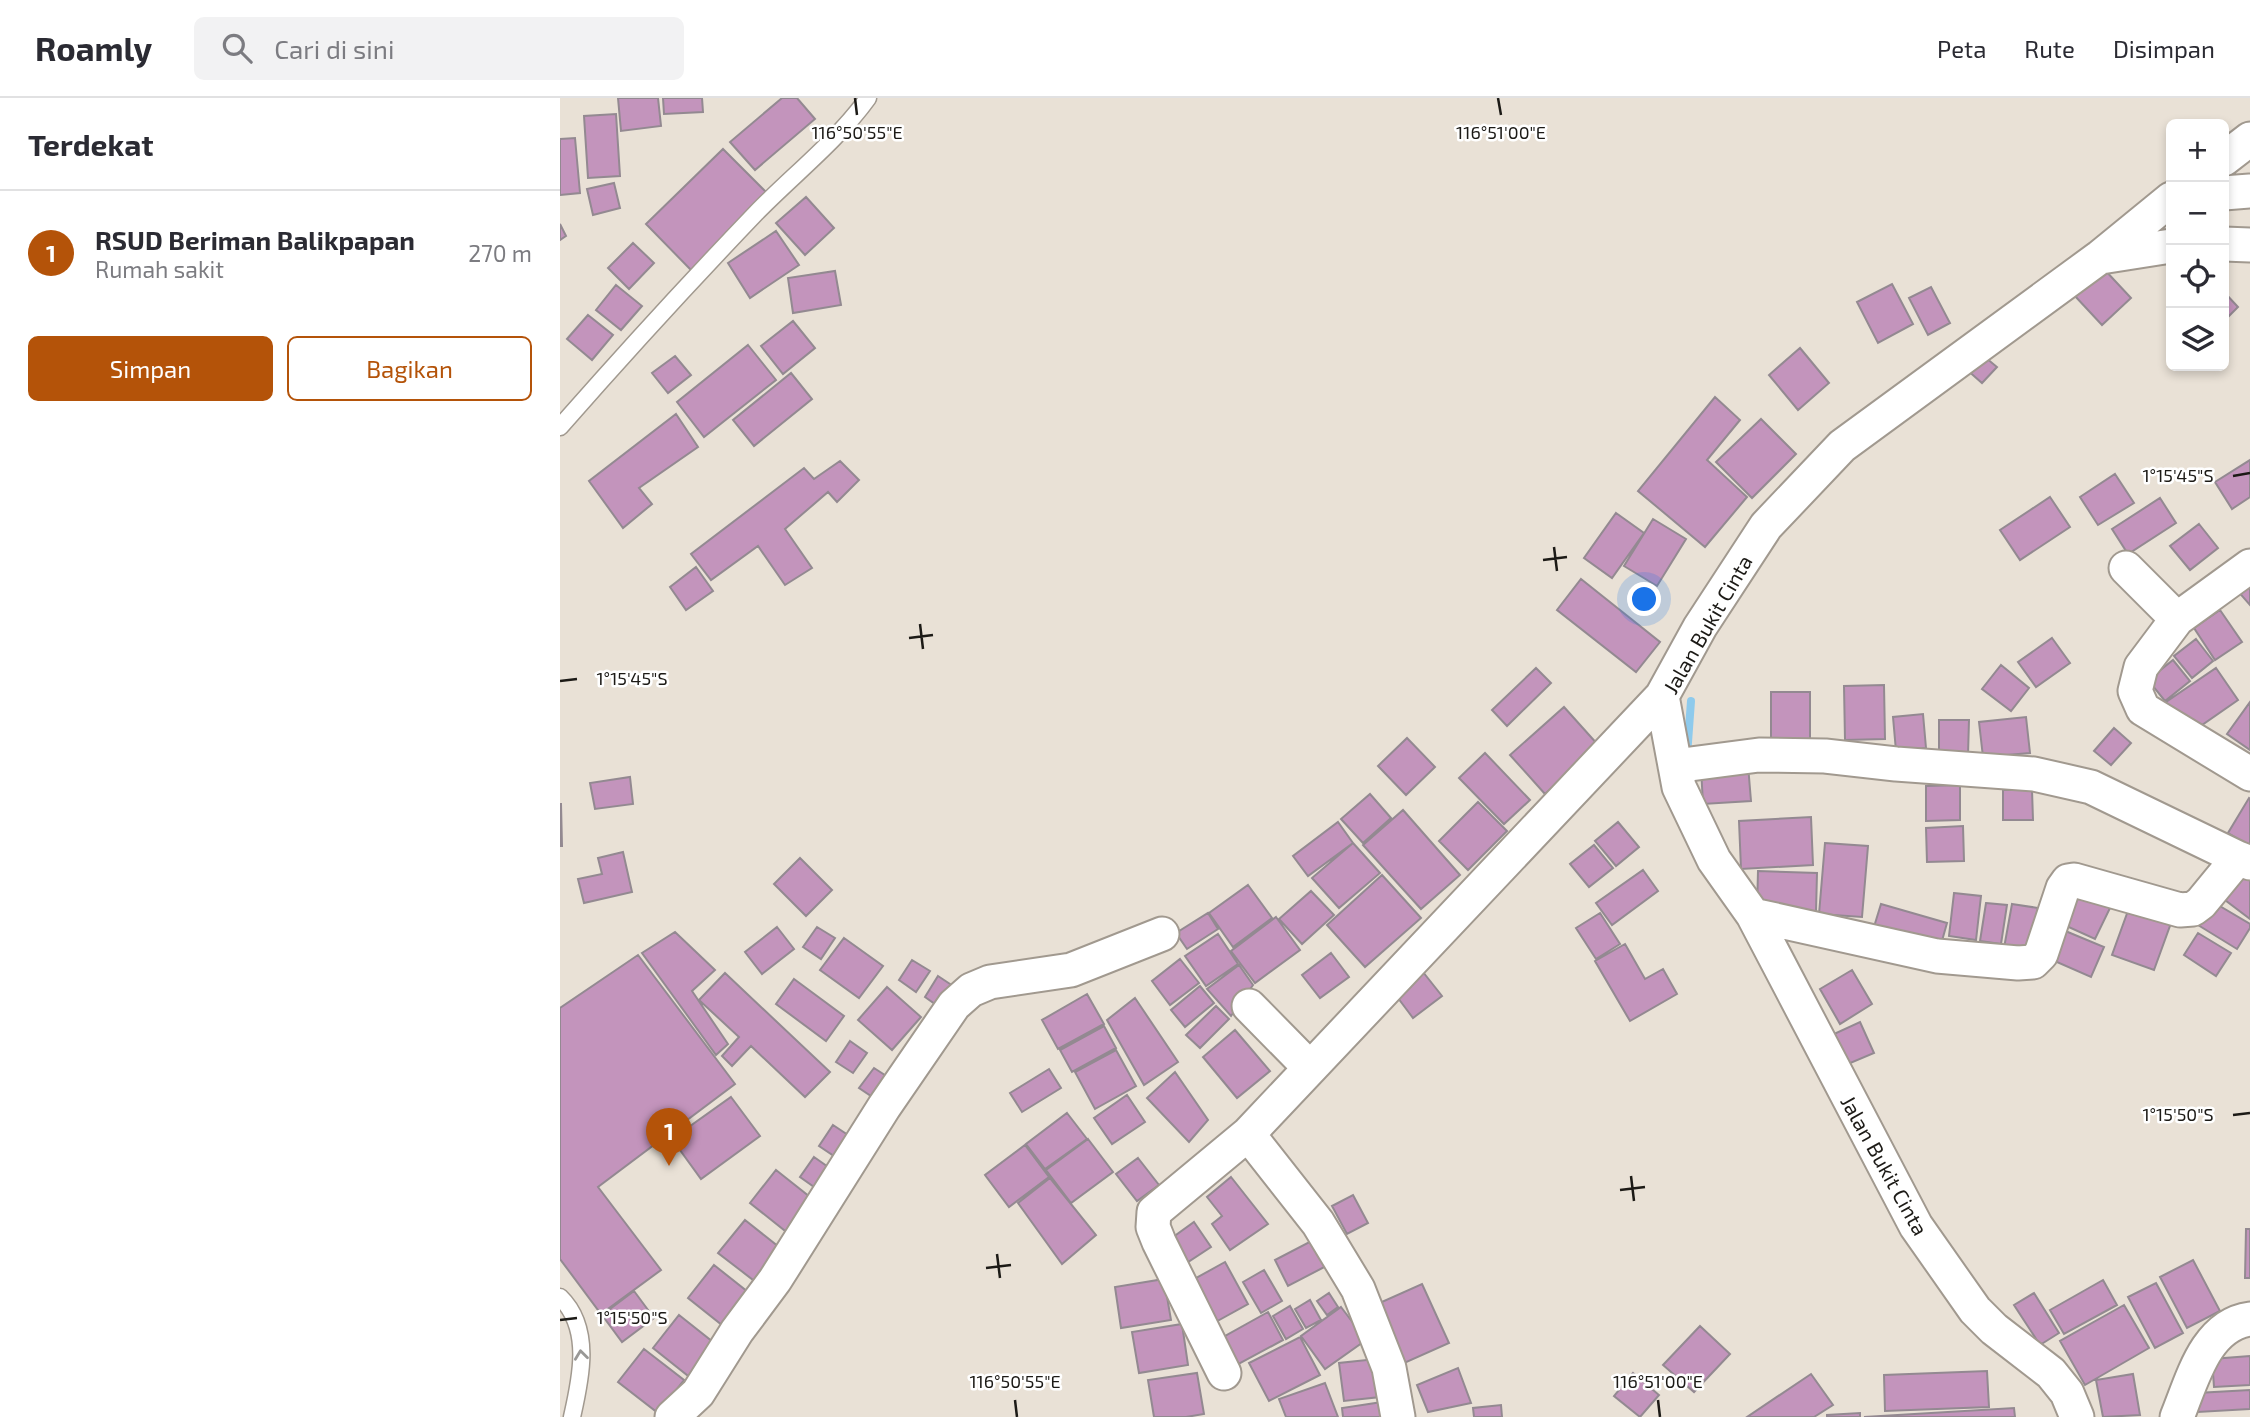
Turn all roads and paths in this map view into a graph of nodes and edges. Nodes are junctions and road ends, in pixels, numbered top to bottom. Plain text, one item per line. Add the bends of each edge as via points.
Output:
1 (868, 98) edge
2 (2250, 139) edge
3 (2229, 155) edge
4 (2250, 191) edge
5 (2229, 193) edge
6 (2166, 203) edge
7 (2229, 244) edge
8 (2250, 245) edge
9 (2166, 247) edge
10 (2100, 257) junction
11 (560, 427) edge
12 (2250, 566) edge
13 (2126, 568) dead end
14 (2177, 620) junction
15 (1662, 696) junction
16 (1675, 766) junction
17 (2250, 774) edge
18 (2244, 860) edge
19 (1753, 915) junction
20 (1162, 934) dead end
21 (1249, 1006) dead end
22 (1310, 1068) junction
23 (1248, 1133) junction
24 (560, 1297) edge
25 (2250, 1319) edge
26 (1224, 1373) dead end
27 (572, 1417) edge
28 (672, 1417) edge
29 (1398, 1417) edge
30 (2077, 1417) edge
31 (2177, 1417) edge

1 - 11 lane
2 - 3 street
4 - 5 street
6 - 10 street, Jalan Bukit Cinta
7 - 8 street
9 - 10 street
10 - 15 street, Jalan Bukit Cinta via 1842,446 1766,526 1700,627
12 - 14 street
13 - 14 street
14 - 17 street via 2141,667 2136,691 2143,709
15 - 16 street, Jalan Bukit Cinta
15 - 22 street
16 - 18 street via 1759,755 1825,756 2034,774 2091,787
16 - 19 street, Jalan Bukit Cinta via 1679,788 1714,860
18 - 19 street via 2193,909 2067,881 2041,954 2033,962 2018,964 1937,956
19 - 30 street, Jalan Bukit Cinta via 1916,1226 1975,1310 2051,1373 2067,1393
20 - 28 street via 1071,970 990,982 954,1005 698,1393
21 - 22 street
22 - 23 street
23 - 26 street via 1153,1216 1159,1242
23 - 29 street via 1318,1223 1359,1289 1390,1368
27 -> 24 lane via 583,1364 576,1320
25 - 31 street via 2221,1332 2202,1356

